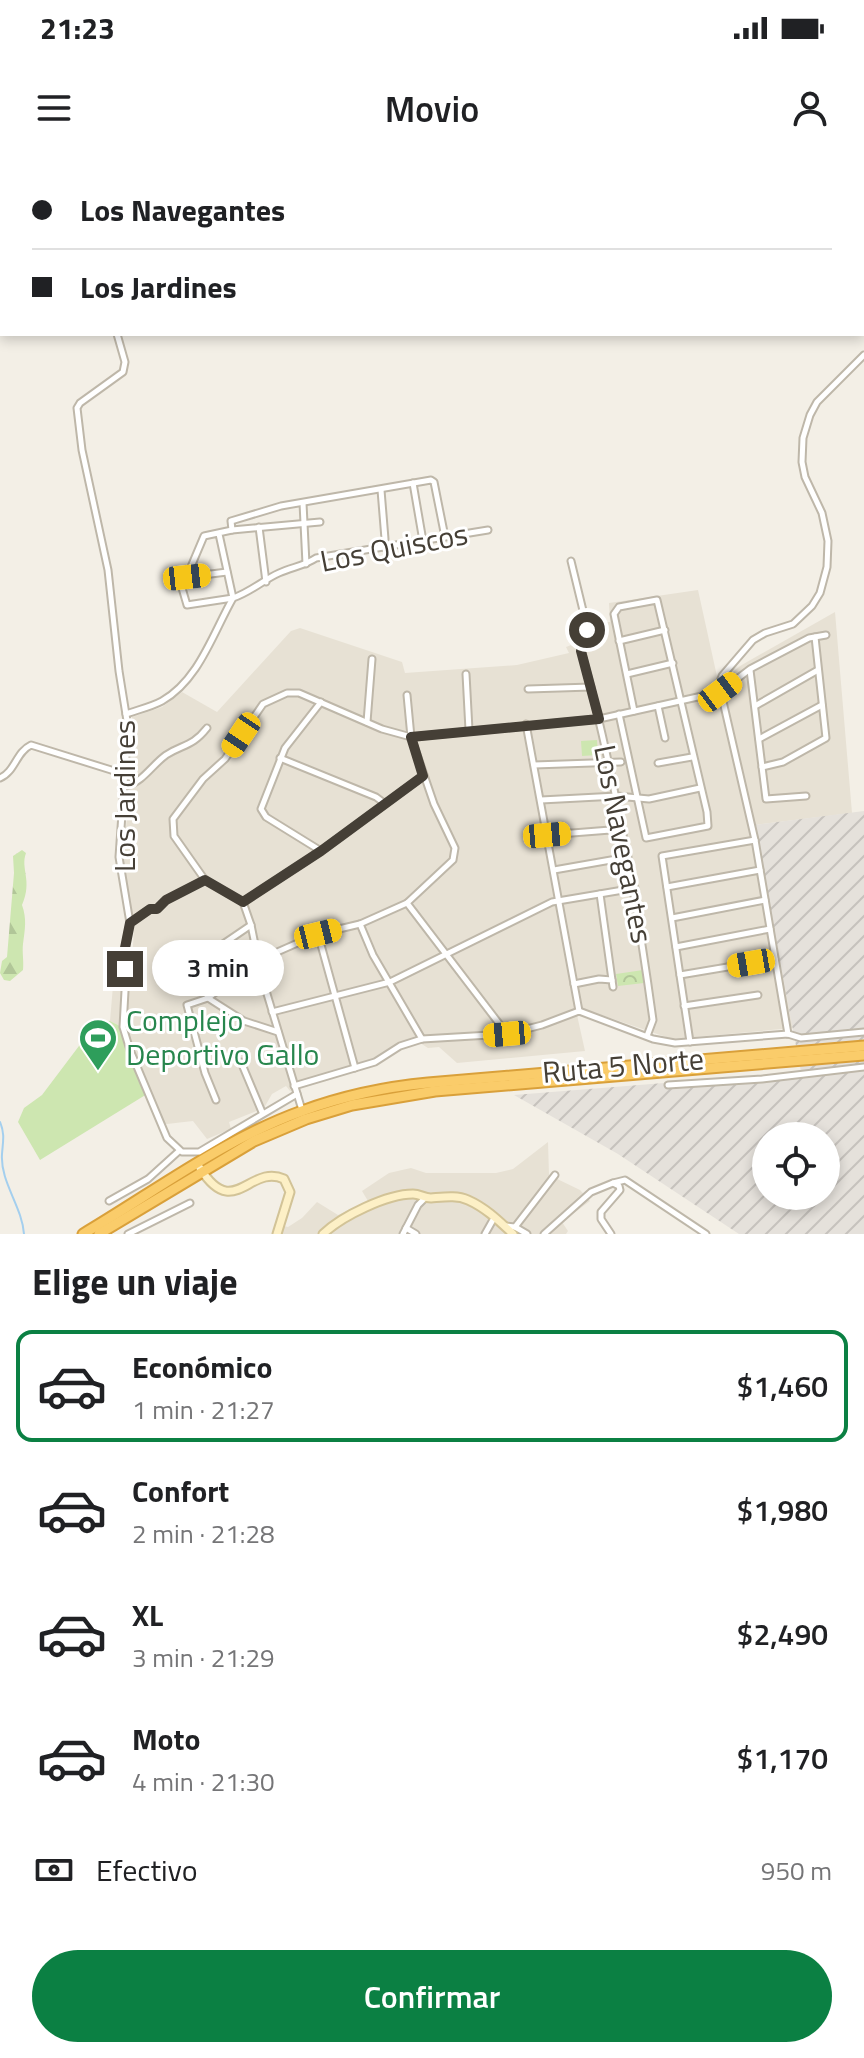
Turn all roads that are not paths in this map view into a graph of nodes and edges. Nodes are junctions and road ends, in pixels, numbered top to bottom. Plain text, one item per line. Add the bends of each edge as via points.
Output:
1 (118, 336) edge
2 (864, 355) edge
3 (413, 483) junction
4 (381, 490) junction
5 (303, 503) junction
6 (320, 522) dead end
7 (303, 523) junction
8 (259, 527) junction
9 (232, 530) junction
10 (488, 530) dead end
11 (219, 534) junction
12 (445, 537) junction
13 (423, 541) junction
14 (379, 546) junction
15 (571, 561) dead end
16 (306, 565) junction
17 (227, 572) junction
18 (187, 577) junction
19 (266, 582) junction
20 (233, 598) junction
21 (665, 630) junction
22 (826, 635) dead end
23 (815, 637) junction
24 (619, 641) junction
25 (372, 659) dead end
26 (673, 663) junction
27 (750, 669) junction
28 (818, 670) junction
29 (466, 674) dead end
30 (627, 674) junction
31 (591, 687) junction
32 (528, 689) dead end
33 (720, 692) junction
34 (407, 695) dead end
35 (682, 700) junction
36 (321, 702) junction
37 (822, 705) junction
38 (658, 706) junction
39 (755, 706) junction
40 (634, 711) junction
41 (126, 714) junction
42 (619, 714) junction
43 (599, 719) junction
44 (367, 722) junction
45 (526, 724) junction
46 (207, 728) dead end
47 (469, 730) junction
48 (411, 737) junction
49 (665, 738) dead end
50 (759, 739) junction
51 (693, 757) junction
52 (280, 758) junction
53 (621, 762) dead end
54 (658, 763) dead end
55 (609, 764) junction
56 (534, 765) junction
57 (762, 767) junction
58 (124, 774) junction
59 (423, 776) junction
60 (0, 778) edge
61 (126, 786) junction
62 (700, 788) junction
63 (617, 796) junction
64 (637, 796) junction
65 (806, 796) dead end
66 (541, 800) junction
67 (384, 803) junction
68 (623, 829) junction
69 (547, 835) junction
70 (755, 840) junction
71 (321, 851) junction
72 (628, 857) junction
73 (554, 870) junction
74 (760, 870) junction
75 (205, 880) junction
76 (667, 887) junction
77 (635, 888) junction
78 (600, 894) junction
79 (765, 900) junction
80 (560, 901) junction
81 (243, 902) junction
82 (407, 903) junction
83 (671, 918) junction
84 (130, 923) junction
85 (360, 924) junction
86 (251, 925) junction
87 (770, 929) junction
88 (318, 934) junction
89 (676, 947) junction
90 (447, 955) junction
91 (775, 959) junction
92 (259, 960) junction
93 (261, 974) junction
94 (680, 975) junction
95 (390, 982) junction
96 (574, 984) junction
97 (334, 994) junction
98 (758, 995) dead end
99 (208, 998) junction
100 (684, 1006) junction
101 (579, 1011) junction
102 (272, 1012) junction
103 (279, 1032) junction
104 (864, 1032) edge
105 (507, 1034) junction
106 (788, 1034) junction
107 (647, 1036) junction
108 (422, 1039) junction
109 (690, 1042) junction
110 (864, 1046) edge
111 (864, 1055) edge
112 (241, 1062) dead end
113 (864, 1067) edge
114 (355, 1069) junction
115 (668, 1085) dead end
116 (294, 1086) junction
117 (297, 1094) junction
118 (216, 1100) dead end
119 (263, 1113) junction
120 (304, 1115) junction
121 (179, 1151) junction
122 (200, 1168) junction
123 (555, 1175) dead end
124 (613, 1183) junction
125 (425, 1198) junction
126 (109, 1201) dead end
127 (190, 1203) dead end
128 (495, 1217) junction
129 (404, 1231) edge
130 (514, 1231) edge
131 (83, 1234) edge
132 (99, 1234) edge
133 (128, 1234) edge
134 (277, 1234) edge
135 (324, 1234) edge
136 (416, 1234) edge
137 (485, 1234) edge
138 (527, 1234) edge
139 (544, 1234) edge
140 (611, 1234) edge
141 (706, 1234) edge

1 - 41 street, Los Jardines via 123,372 77,408 109,581
2 - 33 street via 822,396 803,438 805,477 828,541 820,593 793,624 753,640 721,678
3 - 4 street
3 - 12 street via 434,482
3 - 13 street
4 - 5 street
4 - 14 street via 385,539
5 - 7 street
5 - 9 street via 231,521
6 - 7 street
7 - 8 street
7 - 16 street
8 - 9 street
8 - 19 street
9 - 11 street
10 - 12 street, Los Quiscos
11 - 17 street
11 - 18 street via 204,536
12 - 13 street, Los Quiscos
13 - 14 street, Los Quiscos
14 - 16 street, Los Quiscos via 316,558
15 - 31 street, Los Navegantes via 587,627 581,651
16 - 19 street, Los Quiscos
17 - 18 street
17 - 20 street
18 - 20 street, Los Quiscos via 182,588 187,605
19 - 20 street, Los Quiscos
20 - 41 street via 194,671 162,701
21 - 24 street
21 - 24 street via 657,600 621,606 614,614
21 - 26 street
22 - 23 street
23 - 27 street
23 - 28 street
24 - 30 street
25 - 44 street
26 - 30 street
26 - 35 street
27 - 33 street
27 - 39 street
28 - 37 street
28 - 39 street
29 - 47 street
30 - 40 street
31 - 32 street
31 - 43 street, Los Navegantes
33 - 35 street
33 - 70 street
34 - 48 street
35 - 38 street
35 - 51 street
36 - 44 street
36 - 52 street
36 - 75 street via 293,692 263,704 225,759 174,816 174,836
37 - 50 street
37 - 57 street via 826,738 783,762
38 - 40 street
38 - 49 street
39 - 50 street
40 - 42 street
41 - 58 street, Los Jardines
42 - 43 street
42 - 64 street
43 - 45 street
43 - 55 street, Los Navegantes
44 - 48 street
45 - 47 street
45 - 56 street
46 - 61 street
47 - 48 street
48 - 59 street
50 - 57 street
51 - 54 street
51 - 62 street
52 - 67 street
52 - 71 street via 261,811
53 - 55 street
55 - 56 street
55 - 63 street, Los Navegantes
56 - 66 street
57 - 65 street via 766,799
58 - 60 street via 31,745
58 - 61 street, Los Jardines
59 - 67 street
59 - 82 street via 455,854 449,866
61 - 84 street, Los Jardines via 119,857
62 - 64 street via 649,799
62 - 64 street via 708,826 646,838
63 - 64 street
63 - 66 street
63 - 68 street, Los Navegantes
66 - 69 street
67 - 71 street
68 - 69 street
68 - 72 street, Los Navegantes
69 - 73 street
70 - 74 street
70 - 76 street via 662,856
71 - 81 street
72 - 73 street
72 - 77 street, Los Navegantes
73 - 80 street
74 - 76 street
74 - 79 street
75 - 81 street
75 - 84 street
76 - 83 street
77 - 78 street
77 - 107 street, Los Navegantes via 653,1020
78 - 80 street
78 - 96 street via 613,983 599,979
79 - 83 street
79 - 87 street
80 - 90 street
80 - 96 street
81 - 86 street
82 - 85 street
82 - 90 street
83 - 89 street
84 - 121 street, Los Jardines via 123,958 123,1027 165,1133
85 - 88 street
85 - 95 street
86 - 92 street
86 - 99 street via 200,961
87 - 89 street
87 - 91 street
88 - 92 street
88 - 97 street
89 - 94 street
90 - 95 street
90 - 105 street
91 - 94 street
91 - 106 street
92 - 93 street
93 - 99 street
93 - 102 street
94 - 100 street
95 - 97 street
95 - 108 street
96 - 101 street
97 - 102 street
97 - 114 street
98 - 100 street
99 - 103 street via 244,1021
99 - 118 street via 187,1005
100 - 109 street
101 - 105 street
101 - 107 street
102 - 103 street
103 - 116 street
104 - 106 street via 801,1038
105 - 108 street
106 - 109 street
107 - 109 street
108 - 114 street
110 - 120 highway, Ruta 5 Norte via 416,1084 358,1094
111 - 120 highway, Ruta 5 Norte via 416,1093
112 - 119 street
113 - 115 street
114 - 116 street
116 - 117 street
117 - 119 street
117 - 120 street
119 - 121 street via 199,1152
120 - 122 highway, Ruta 5 Norte
121 - 126 street via 148,1179
122 - 131 highway, Ruta 5 Norte
122 - 132 highway, Ruta 5 Norte
122 - 134 street via 212,1184 227,1191 272,1176 284,1179 290,1195
123 - 130 street
124 - 139 street via 591,1192
124 - 140 street via 620,1190 601,1212
124 - 141 street via 625,1180
125 - 128 street via 461,1198
125 - 129 street
125 - 135 street via 415,1193 380,1202 336,1222
127 - 133 street
128 - 130 street
128 - 137 street
129 - 136 street
130 - 138 street

